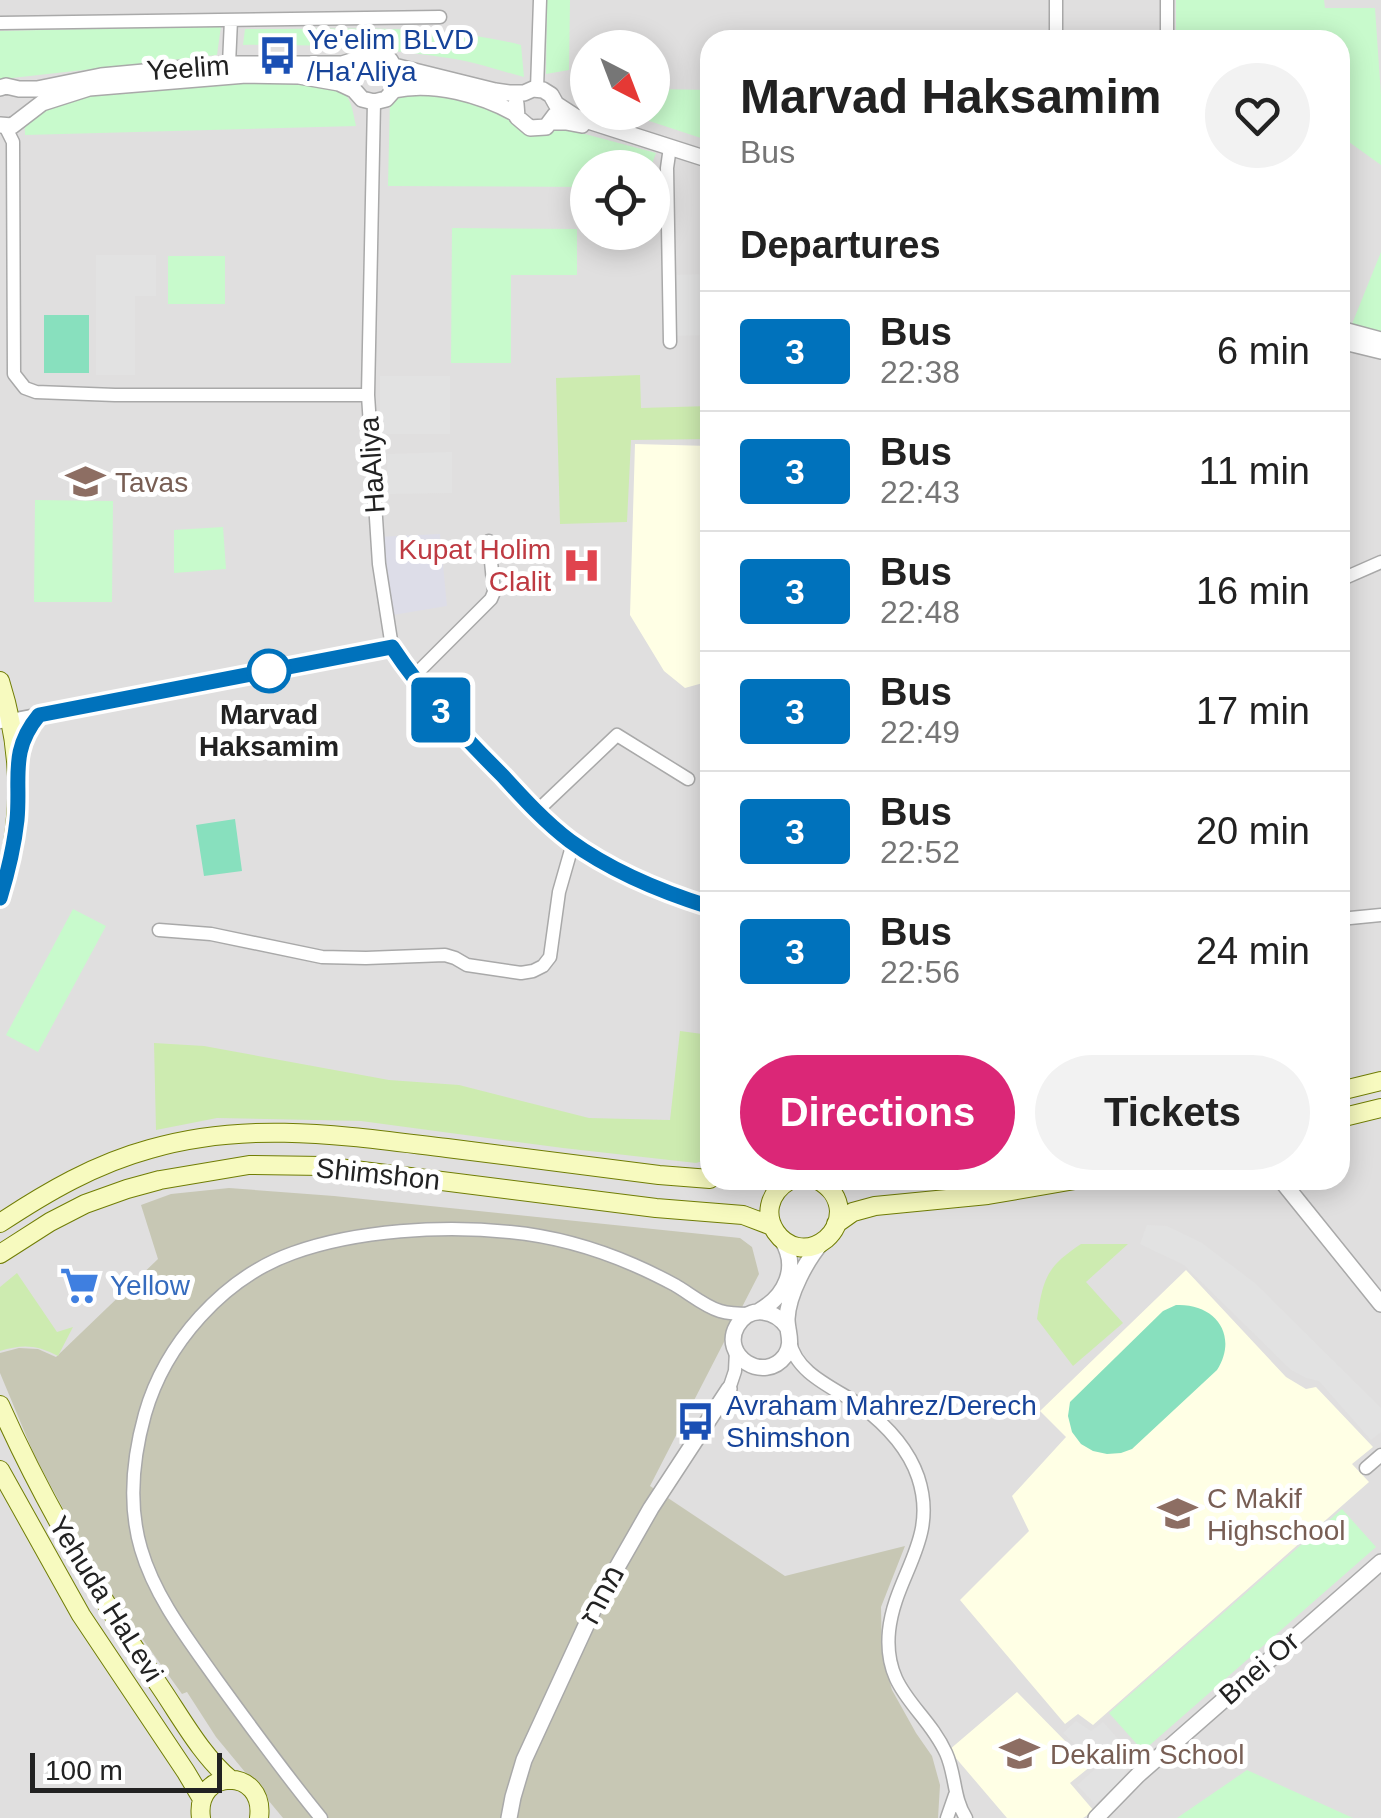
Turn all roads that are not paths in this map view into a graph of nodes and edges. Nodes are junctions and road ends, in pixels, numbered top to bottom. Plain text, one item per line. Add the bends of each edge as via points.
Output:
1 (540, 0) edge
2 (1056, 0) edge
3 (1167, 0) edge
4 (440, 18) dead end
5 (231, 20) junction
6 (0, 23) edge
7 (1056, 30) edge
8 (1167, 30) edge
9 (358, 60) junction
10 (230, 64) junction
11 (394, 66) junction
12 (0, 88) edge
13 (18, 89) junction
14 (354, 90) junction
15 (394, 90) junction
16 (530, 90) junction
17 (374, 102) junction
18 (556, 104) junction
19 (26, 113) junction
20 (516, 114) junction
21 (551, 122) junction
22 (3, 126) edge
23 (657, 150) edge
24 (670, 154) edge
25 (700, 157) edge
26 (700, 164) edge
27 (668, 250) edge
28 (1350, 332) edge
29 (1381, 340) edge
30 (670, 342) dead end
31 (1350, 343) edge
32 (1381, 351) edge
33 (368, 395) junction
34 (489, 541) dead end
35 (1381, 562) edge
36 (1350, 576) edge
37 (392, 647) junction
38 (413, 676) junction
39 (0, 681) edge
40 (39, 715) junction
41 (6, 722) edge
42 (18, 757) junction
43 (688, 779) dead end
44 (537, 812) junction
45 (573, 843) junction
46 (0, 898) edge
47 (700, 903) edge
48 (1381, 915) edge
49 (1350, 918) edge
50 (159, 930) dead end
51 (1381, 1081) edge
52 (1350, 1089) edge
53 (1381, 1108) edge
54 (1350, 1116) edge
55 (700, 1178) edge
56 (776, 1190) edge
57 (831, 1190) edge
58 (1017, 1190) edge
59 (1290, 1190) edge
60 (0, 1223) edge
61 (836, 1224) junction
62 (777, 1233) junction
63 (822, 1242) junction
64 (3, 1253) edge
65 (1381, 1304) edge
66 (714, 1309) junction
67 (755, 1313) junction
68 (789, 1335) junction
69 (735, 1347) junction
70 (767, 1367) junction
71 (807, 1370) junction
72 (729, 1389) junction
73 (0, 1405) edge
74 (1381, 1455) edge
75 (1366, 1468) dead end
76 (0, 1470) edge
77 (1381, 1562) edge
78 (231, 1780) junction
79 (955, 1792) junction
80 (201, 1809) edge
81 (1106, 1815) edge
82 (259, 1818) edge
83 (320, 1818) edge
84 (509, 1818) edge
85 (947, 1818) edge
86 (966, 1818) edge

1 - 16 street
2 - 7 street
3 - 8 street
4 - 5 street
5 - 6 street
5 - 10 street
9 - 10 street, Yeelim
9 - 11 street via 374,54
9 - 14 street via 351,72
10 - 13 street, Yeelim
11 - 15 street
11 - 16 street via 495,91
12 - 13 street, Yeelim
13 - 19 street
14 - 17 street
14 - 19 street, Yeelim via 324,79 246,75 90,88
15 - 17 street
15 - 20 street via 438,88
16 - 18 street via 549,93
16 - 20 street via 516,104
17 - 33 street, HaAliya
18 - 21 street
18 - 25 street
19 - 22 street, Yeelim
20 - 21 street via 533,129
21 - 23 street
22 - 33 street via 12,142 14,374 25,388 115,395
24 - 26 street
27 - 30 street
28 - 29 street
31 - 32 street
33 - 37 street, HaAliya via 379,564
34 - 38 street via 491,599
35 - 36 street
37 - 38 street, HaAliya
37 - 40 street
38 - 44 street, HaAliya
39 - 41 main road
40 - 41 street
40 - 42 main road
41 - 42 main road
42 - 46 main road via 17,818
43 - 44 street via 617,734
44 - 45 street, HaAliya
45 - 47 street, HaAliya
45 - 50 street via 558,892 550,957 533,971 467,965 444,955 322,956
48 - 49 street
51 - 52 main road
53 - 54 main road
55 - 60 main road, Shimshon via 325,1133 247,1132 152,1148 104,1165
56 - 62 main road via 769,1210
57 - 61 main road
58 - 61 main road via 875,1206
59 - 65 street
61 - 63 main road
62 - 63 main road, Shimshon via 791,1245
62 - 64 main road, Shimshon via 742,1216 342,1168 249,1165 127,1188 84,1204
62 - 67 street via 790,1260 787,1282
63 - 68 street via 805,1264 789,1308
66 - 67 street
66 - 69 street
66 - 83 street via 591,1249 512,1232 434,1230 292,1253 234,1285 184,1336 149,1401 138,1438 135,1521 141,1549 178,1624
67 - 68 street via 776,1315
67 - 69 street via 737,1326
68 - 70 street via 786,1354
68 - 71 street
69 - 70 street via 744,1362
69 - 72 street, מחרז
70 - 71 street
70 - 72 street, מחרז
71 - 79 street via 881,1423 918,1476 922,1528 892,1616 890,1658 908,1701 946,1754
72 - 84 street, מחרז via 595,1606 524,1760
73 - 78 main road, Yehuda HaLevi via 104,1601
74 - 75 street
76 - 80 main road, Yehuda HaLevi via 81,1616 186,1772
77 - 81 street, Bnei Or via 1152,1762
78 - 80 main road via 214,1784
78 - 82 main road, Yehuda HaLevi via 255,1793
79 - 85 street
79 - 86 street

